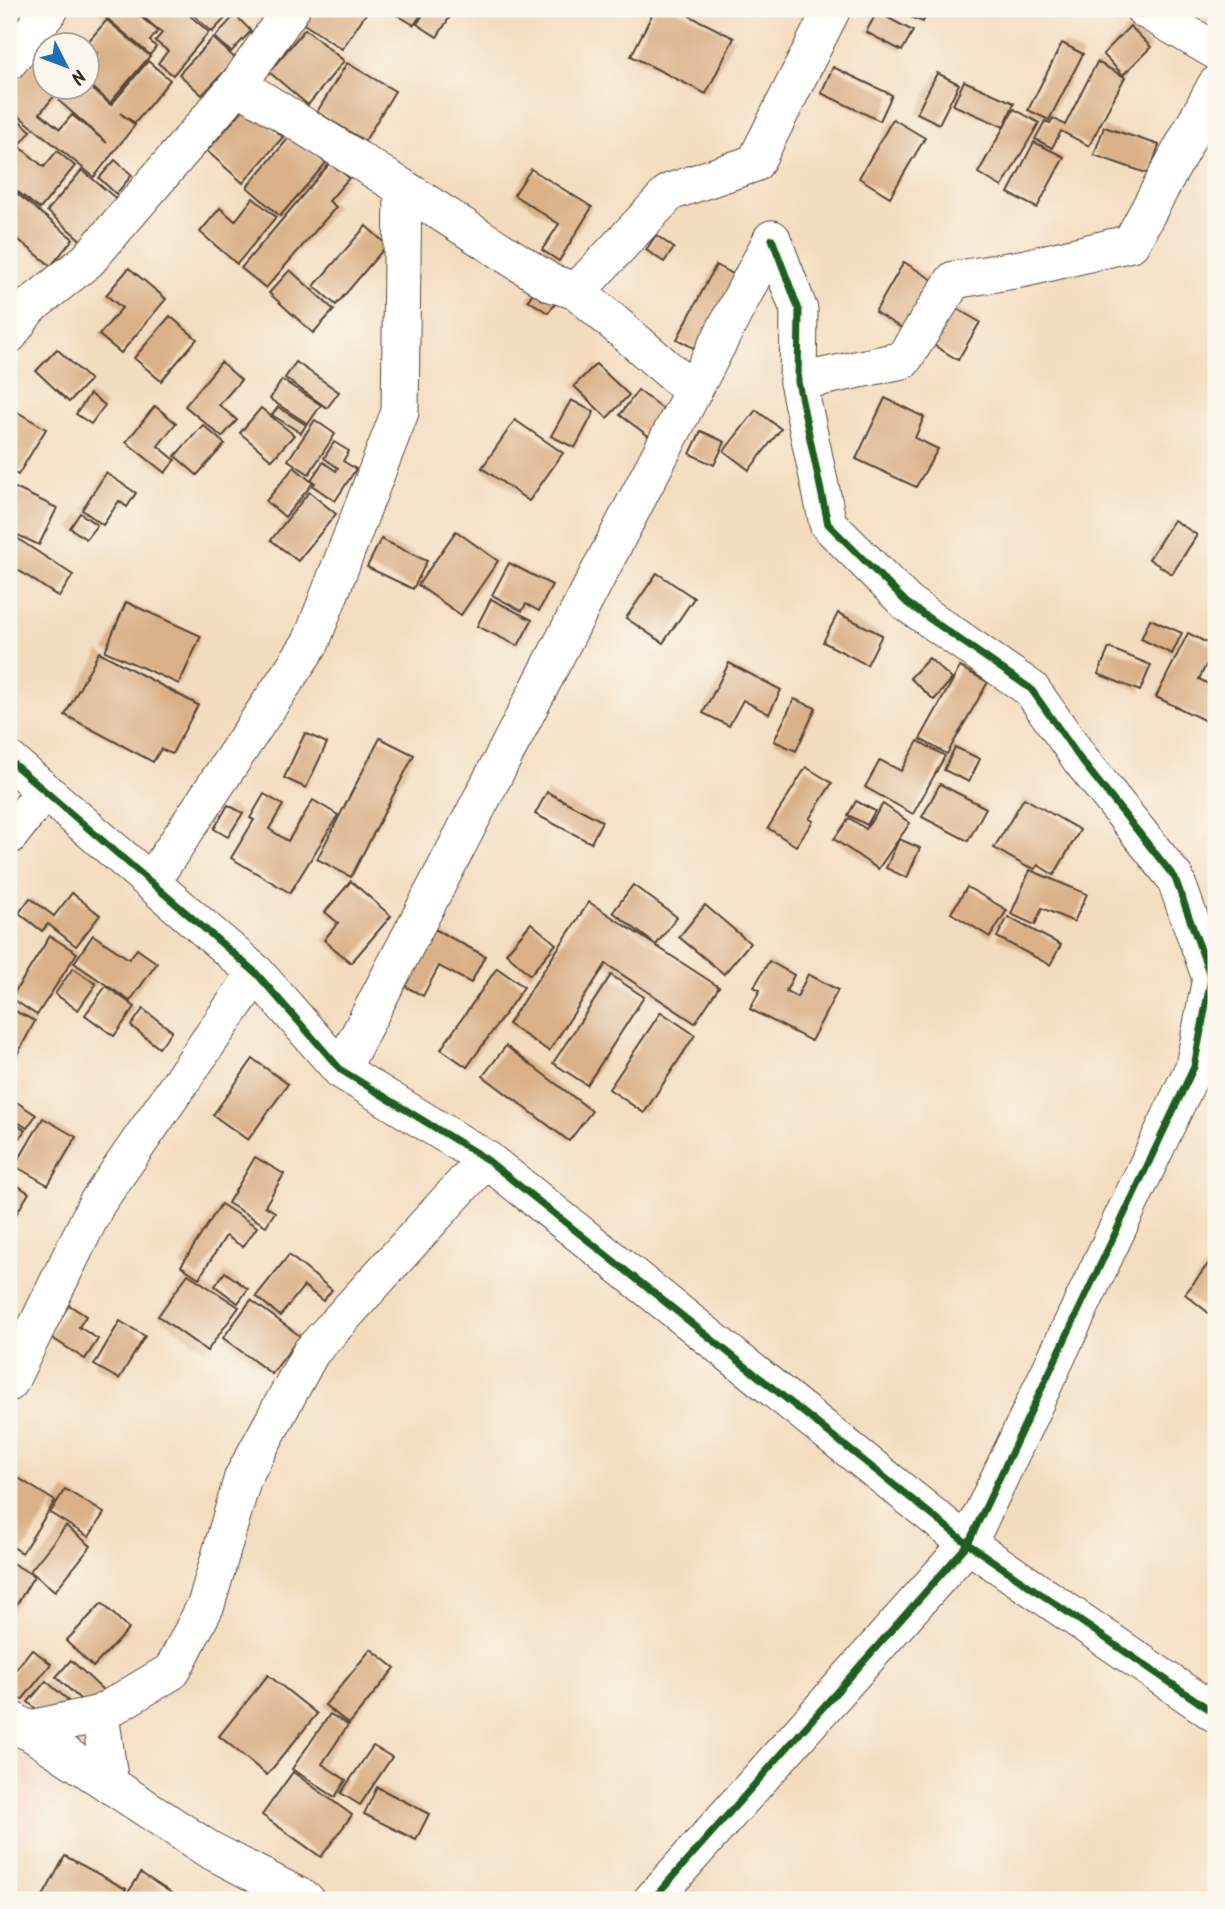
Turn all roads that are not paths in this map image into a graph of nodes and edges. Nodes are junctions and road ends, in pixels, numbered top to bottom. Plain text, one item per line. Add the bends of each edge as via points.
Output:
1 (50, 9) edge
2 (291, 9) edge
3 (832, 9) edge
4 (1144, 9) edge
5 (1216, 51) edge
6 (9, 61) edge
7 (238, 85) junction
8 (1216, 85) edge
9 (403, 188) junction
10 (577, 291) junction
11 (9, 335) edge
12 (798, 382) junction
13 (693, 391) junction
14 (9, 760) edge
15 (44, 791) junction
16 (9, 836) edge
17 (151, 882) junction
18 (256, 972) junction
19 (341, 1070) junction
20 (486, 1159) junction
21 (9, 1383) edge
22 (968, 1544) junction
23 (100, 1714) junction
24 (1216, 1714) edge
25 (17, 1723) edge
26 (110, 1785) junction
27 (306, 1900) edge
28 (652, 1900) edge

1 - 6 street
2 - 7 street
3 - 10 street via 755,163 670,192
4 - 5 street
7 - 9 street
7 - 11 street via 88,260 28,308
8 - 12 street via 1131,243 954,280 903,360
9 - 10 street via 551,283
9 - 17 street via 400,412 311,642
10 - 13 street
12 - 13 street via 799,310 772,239
12 - 22 street via 828,524 907,604 1031,689 1175,878 1211,978 1194,1067
13 - 19 street
14 - 15 street
15 - 16 street
15 - 17 street
17 - 18 street
18 - 19 street
18 - 21 street via 97,1203
19 - 20 street
20 - 22 street
20 - 23 street via 311,1352 243,1477 206,1605 172,1671
22 - 24 street
22 - 28 street
23 - 25 street
23 - 26 street
25 - 26 street
26 - 27 street via 208,1849

